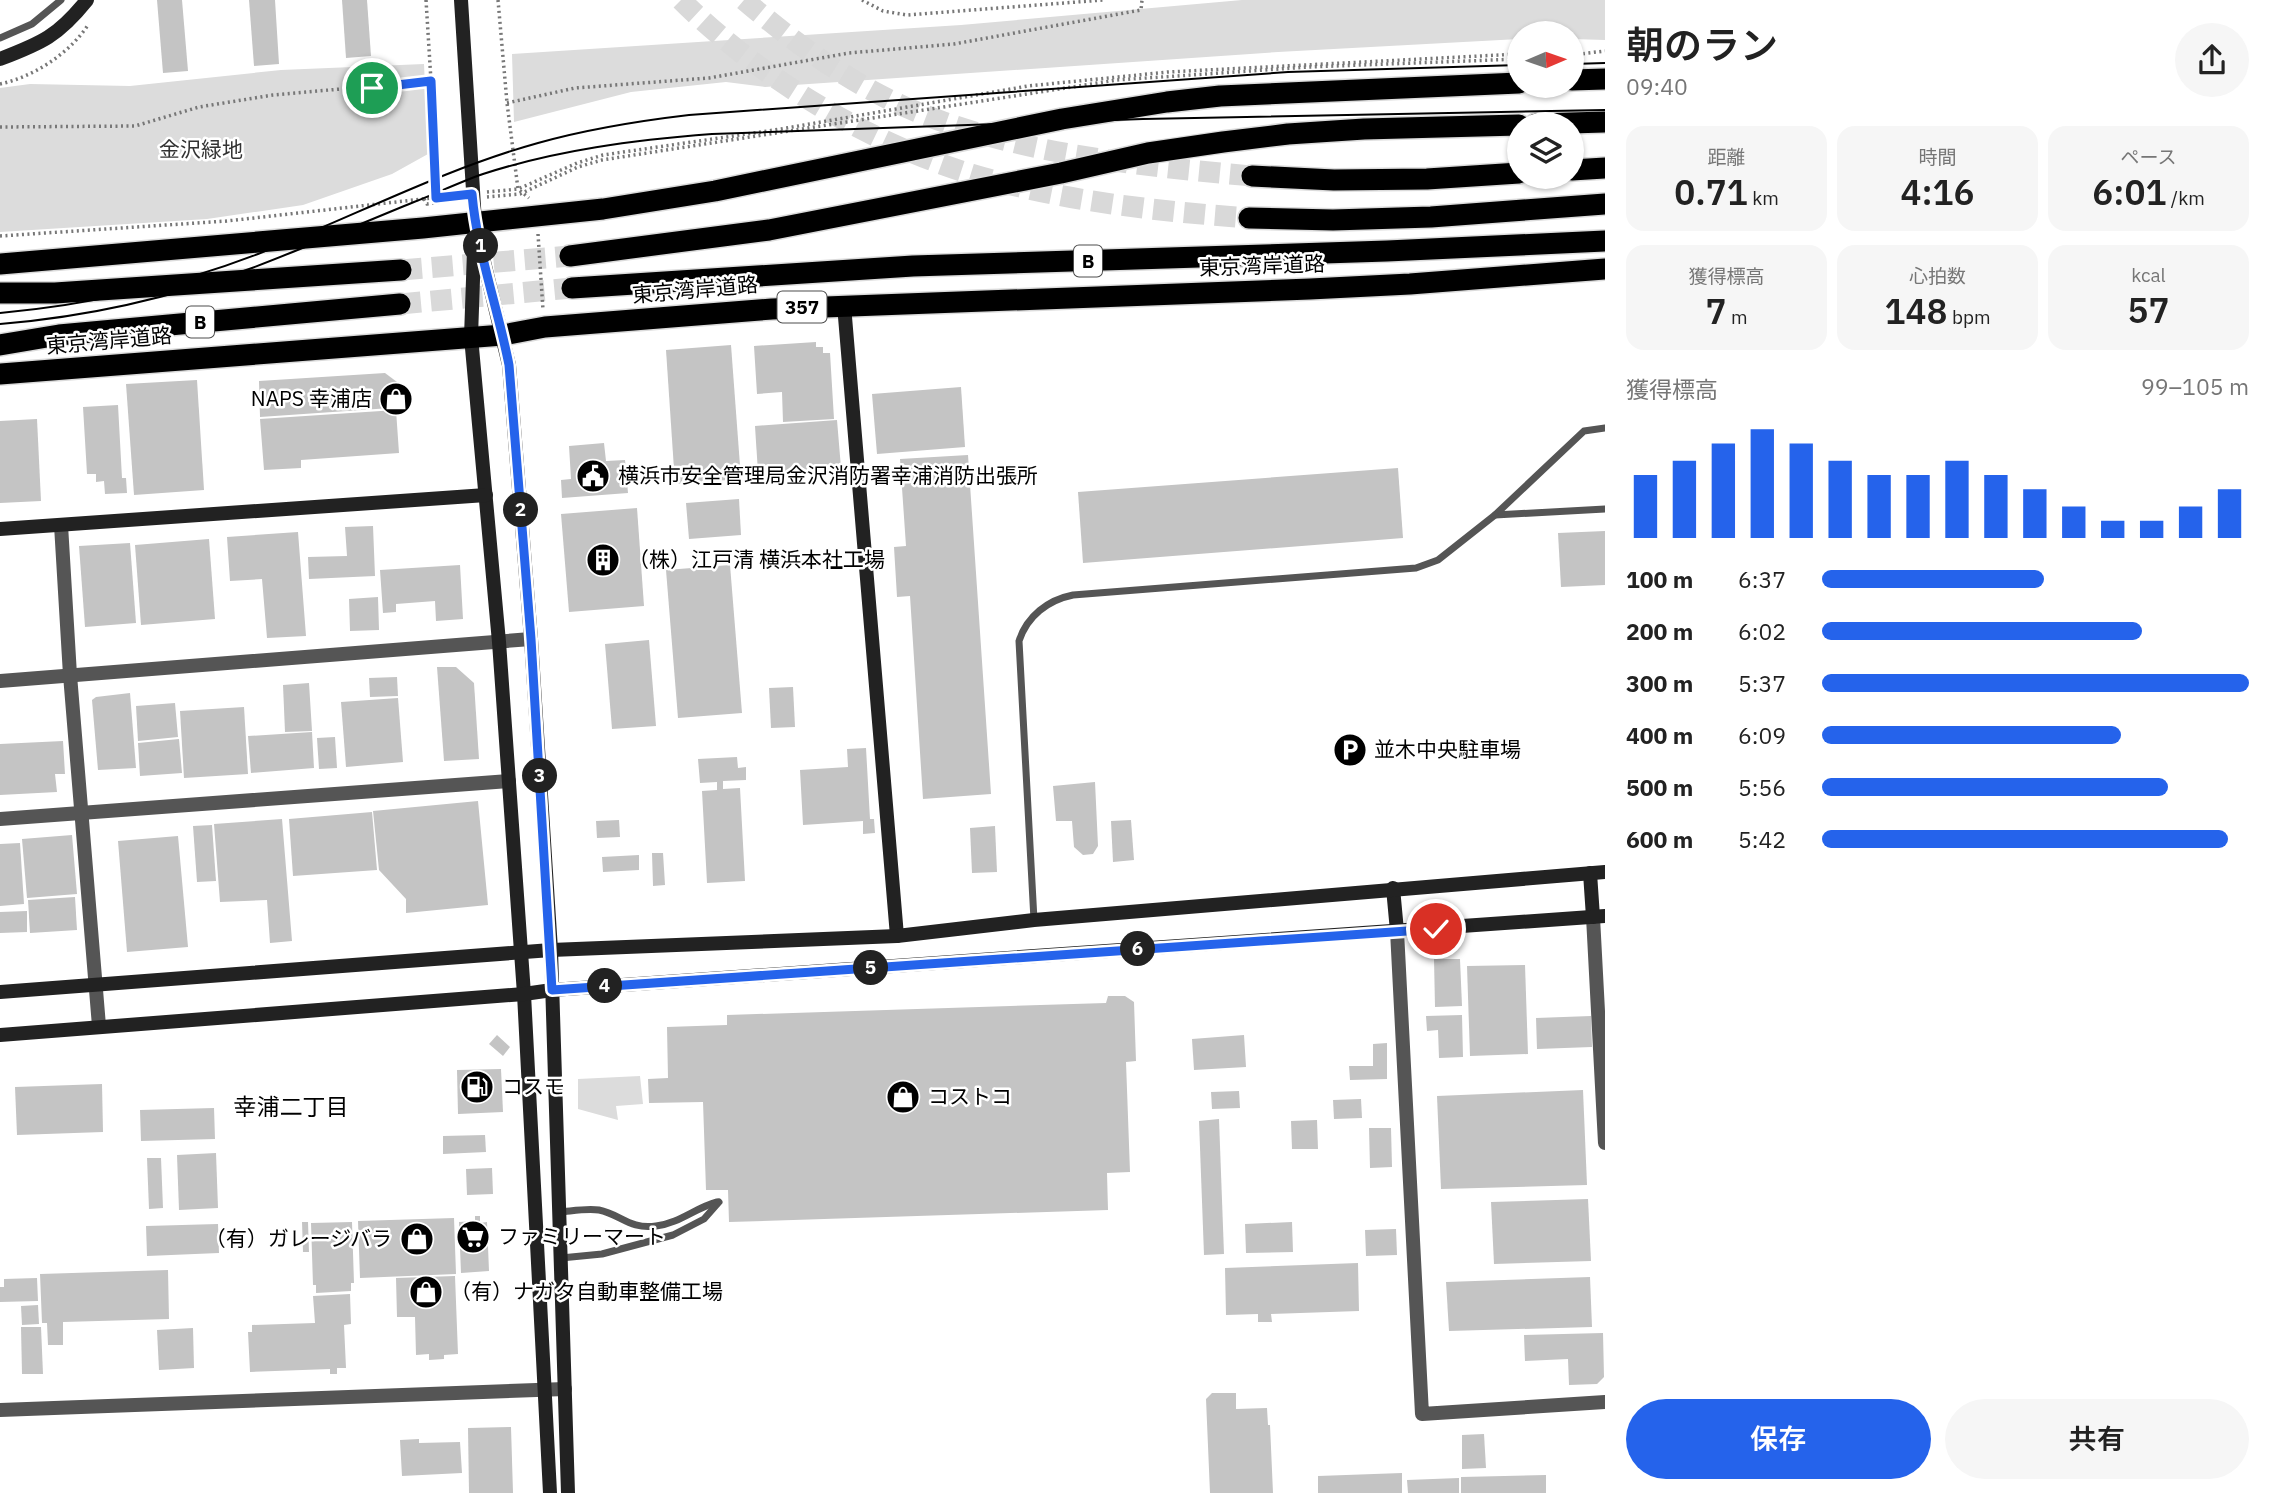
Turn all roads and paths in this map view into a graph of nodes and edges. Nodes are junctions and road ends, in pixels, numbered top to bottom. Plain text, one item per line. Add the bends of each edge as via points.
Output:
1 (61, 0) edge
2 (87, 0) edge
3 (426, 0) edge
4 (461, 0) edge
5 (498, 0) edge
6 (862, 0) edge
7 (1103, 0) edge
8 (1142, 0) edge
9 (0, 38) edge
10 (1605, 51) edge
11 (1584, 52) edge
12 (1507, 57) edge
13 (1507, 57) edge
14 (0, 59) edge
15 (1605, 79) edge
16 (1584, 80) edge
17 (431, 81) junction
18 (1507, 84) edge
19 (507, 103) junction
20 (1605, 122) edge
21 (1584, 123) edge
22 (1507, 125) edge
23 (0, 127) edge
24 (1605, 167) edge
25 (1584, 169) edge
26 (1507, 174) edge
27 (1252, 176) tunnel mouth
28 (518, 189) junction
29 (473, 197) junction
30 (436, 198) junction
31 (424, 199) junction
32 (1605, 204) edge
33 (537, 216) junction
34 (1250, 218) tunnel mouth
35 (475, 222) junction
36 (0, 236) edge
37 (1605, 241) edge
38 (570, 256) tunnel mouth
39 (0, 264) edge
40 (1605, 269) edge
41 (401, 270) tunnel mouth
42 (572, 288) tunnel mouth
43 (0, 293) edge
44 (400, 304) tunnel mouth
45 (844, 305) junction
46 (545, 327) junction
47 (503, 335) junction
48 (471, 337) junction
49 (0, 345) edge
50 (0, 374) edge
51 (1605, 428) edge
52 (486, 495) junction
53 (1605, 509) edge
54 (1495, 515) junction
55 (61, 525) junction
56 (0, 529) edge
57 (531, 639) junction
58 (499, 642) junction
59 (70, 675) junction
60 (0, 681) edge
61 (509, 780) junction
62 (82, 813) junction
63 (0, 819) edge
64 (1597, 872) edge
65 (1393, 888) junction
66 (1599, 917) edge
67 (1034, 920) junction
68 (1397, 931) junction
69 (897, 936) junction
70 (551, 950) junction
71 (520, 953) junction
72 (96, 985) junction
73 (552, 990) junction
74 (0, 992) edge
75 (524, 994) junction
76 (99, 1026) junction
77 (0, 1035) edge
78 (1605, 1143) edge
79 (559, 1212) junction
80 (561, 1258) junction
81 (545, 1389) junction
82 (565, 1389) junction
83 (1605, 1402) edge
84 (0, 1410) edge
85 (550, 1493) edge
86 (568, 1493) edge

1 - 9 lane via 32,24
2 - 14 street via 69,23 39,45
3 - 17 path
4 - 29 street
5 - 19 path
6 - 7 path via 883,11 907,15
8 - 19 path via 1141,10 954,44 849,53 709,78 575,88
10 - 11 path
12 - 29 path via 1117,80 602,160 520,194
13 - 28 path via 1168,72 1028,86 603,155
15 - 16 highway
17 - 23 path via 273,95 199,107 135,126
17 - 30 path
18 - 33 highway via 1167,102 1062,119 715,191
19 - 28 path
20 - 21 highway
22 - 38 highway via 1364,129 1223,142 769,230
24 - 25 highway
26 - 27 highway via 1334,180
28 - 29 path
28 - 33 path via 534,200
29 - 30 path
29 - 31 path via 427,204
29 - 35 street
30 - 31 path
31 - 36 path via 227,221
32 - 34 highway via 1431,217
33 - 35 highway
33 - 46 path
35 - 39 highway
35 - 47 street
35 - 48 street
37 - 42 highway, B via 886,267
40 - 45 highway, 東京湾岸道路 / 357 via 1310,289
41 - 43 highway, B
44 - 49 highway, B via 59,335
45 - 46 highway, 東京湾岸道路 / 357
45 - 69 street
46 - 47 highway, 東京湾岸道路 / 357
47 - 48 highway, 東京湾岸道路 / 357
47 - 57 street
48 - 50 highway, 東京湾岸道路 / 357
48 - 52 street
51 - 54 lane via 1584,431
52 - 55 street
52 - 58 street
53 - 54 lane
54 - 67 lane via 1438,560 1416,568 1073,595 1040,610 1019,640
55 - 56 street
55 - 59 street
57 - 58 street
57 - 70 street
58 - 59 street
58 - 61 street
59 - 60 street
59 - 62 street
61 - 62 street
61 - 71 street
62 - 63 street
62 - 72 street
64 - 65 street
64 - 66 street
65 - 67 street
65 - 68 street
66 - 68 street
66 - 78 street
67 - 69 street
68 - 73 street
68 - 83 street via 1422,1414
69 - 70 street
70 - 71 street
70 - 73 street
71 - 72 street
71 - 75 street
72 - 74 street
72 - 76 street
73 - 75 street
73 - 79 street
75 - 76 street
75 - 81 street
76 - 77 street
79 - 80 street
79 - 80 lane via 599,1210 632,1225 654,1227 680,1221 702,1206 719,1202 704,1219 673,1235 601,1254
80 - 82 street
81 - 82 street
81 - 84 street
81 - 85 street
82 - 86 street

